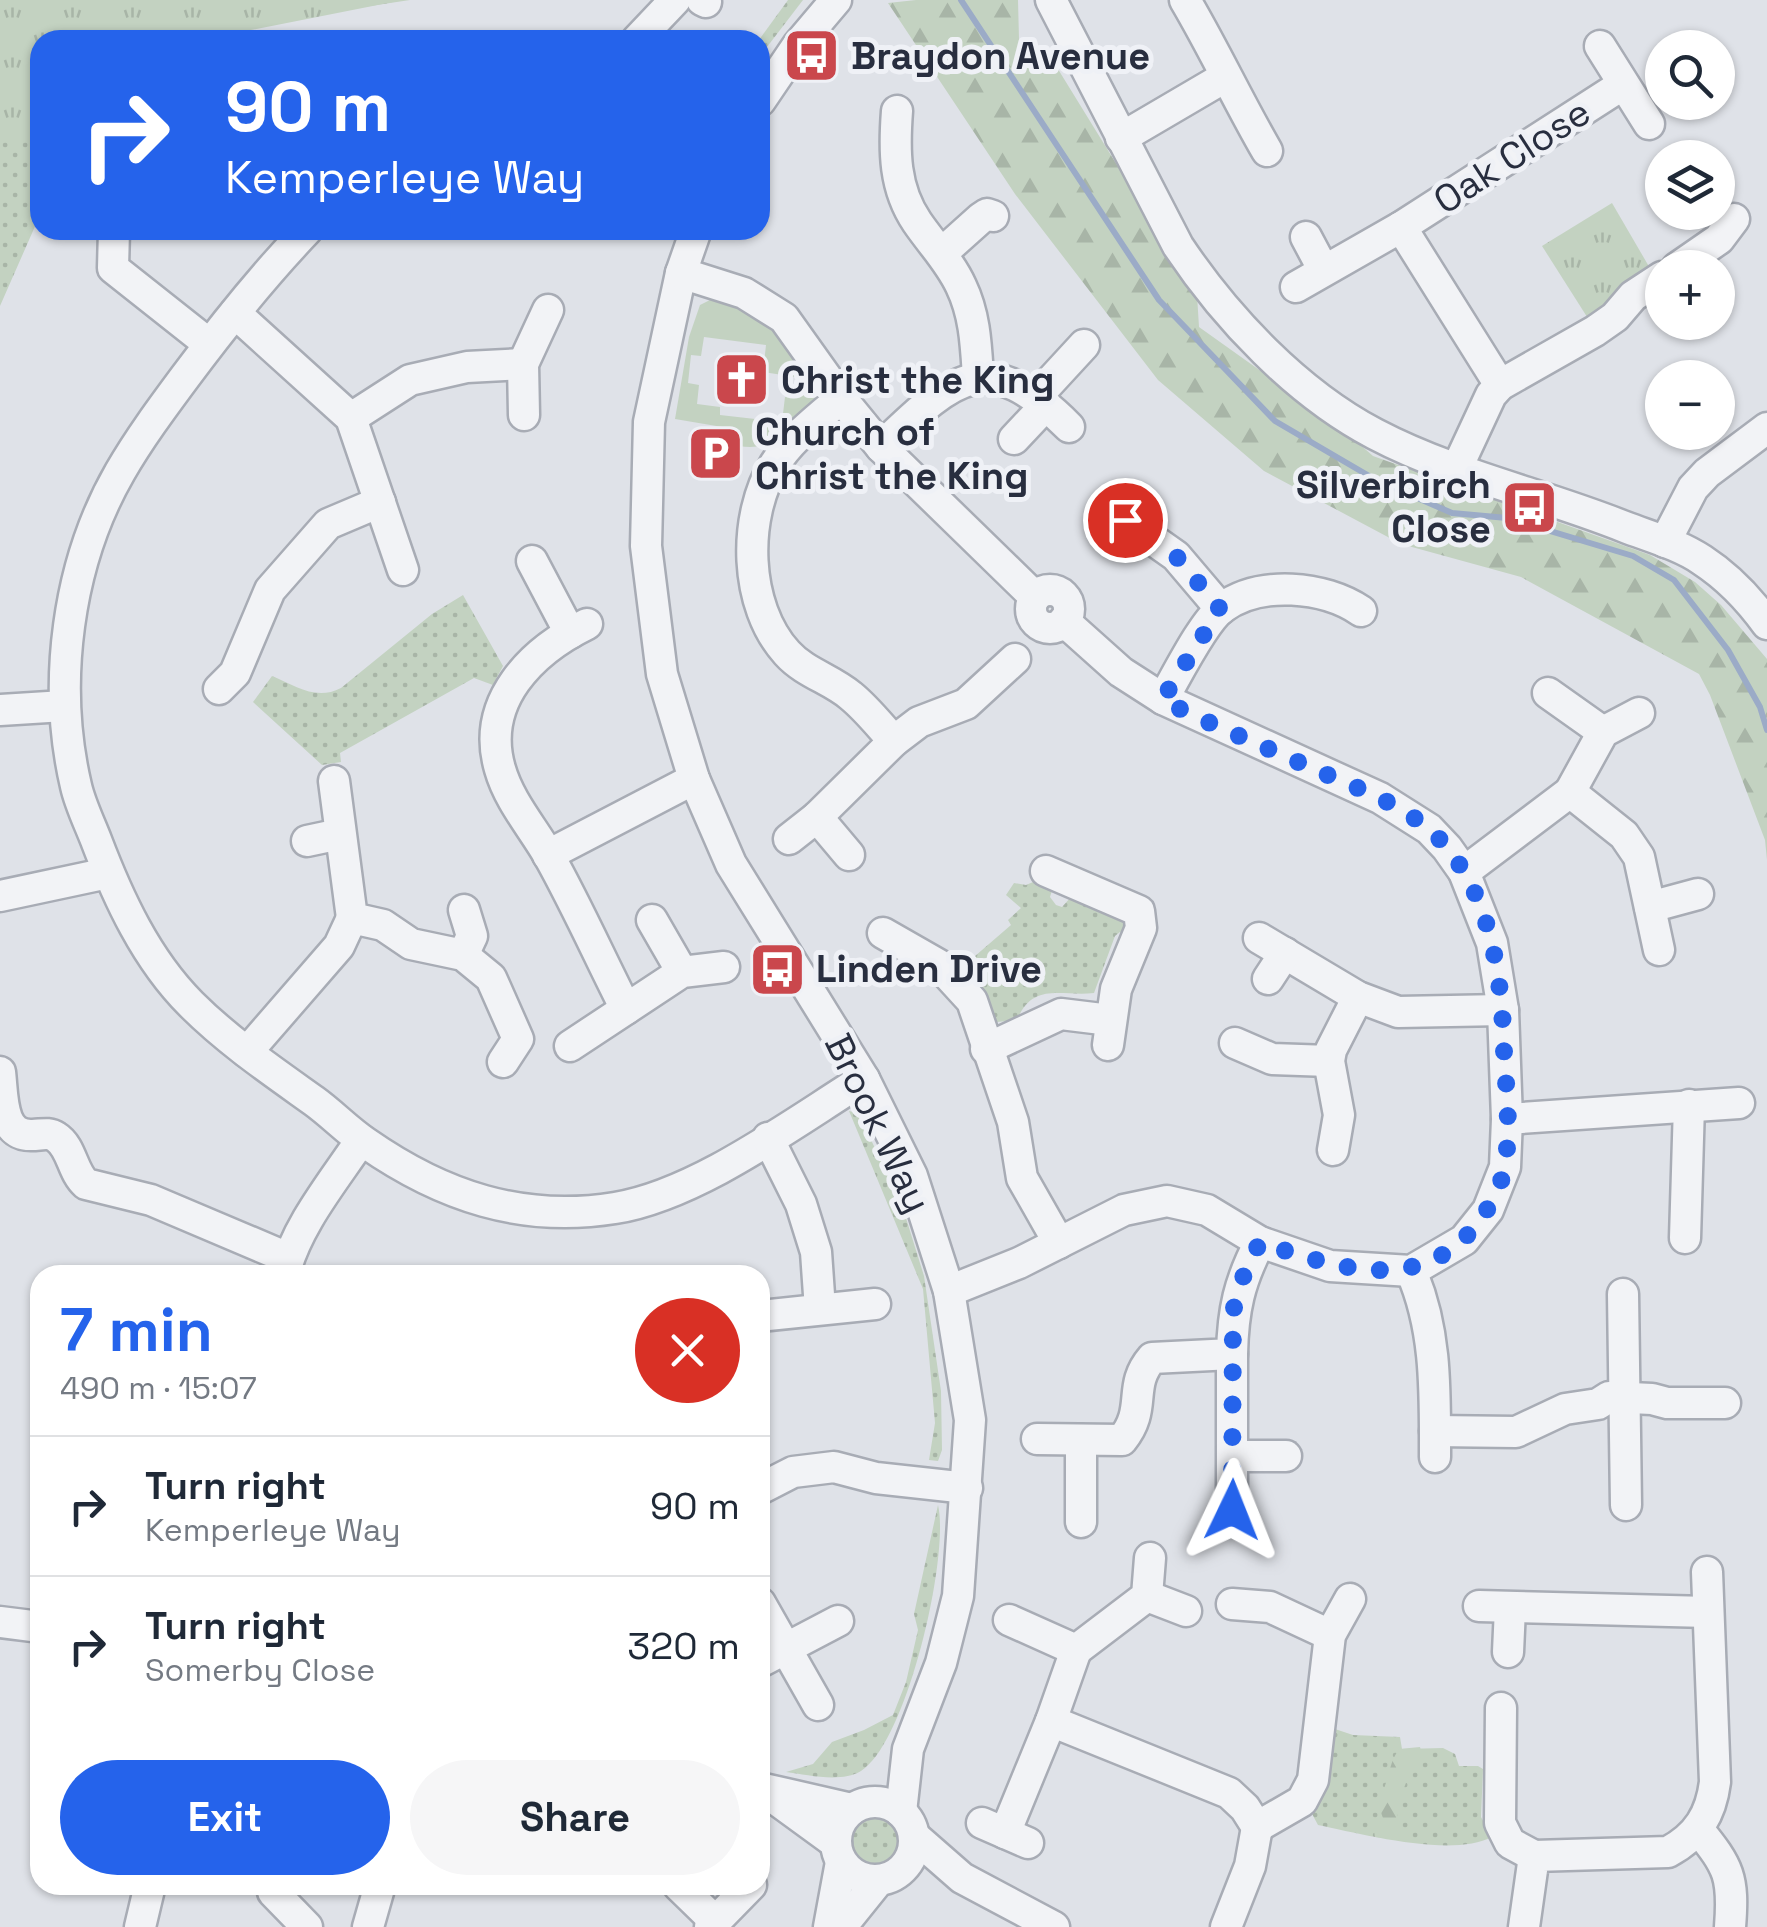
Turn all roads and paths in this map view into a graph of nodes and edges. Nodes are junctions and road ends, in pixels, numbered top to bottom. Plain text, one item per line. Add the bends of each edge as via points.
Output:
1 (675, 0) edge
2 (836, 0) edge
3 (1051, 0) edge
4 (1185, 0) edge
5 (646, 30) edge
6 (1600, 46) dead end
7 (1225, 77) junction
8 (1622, 85) junction
9 (770, 86) edge
10 (897, 110) dead end
11 (1649, 124) dead end
12 (1121, 138) junction
13 (1266, 151) dead end
14 (993, 216) dead end
15 (1401, 227) junction
16 (1726, 230) edge
17 (1306, 237) dead end
18 (111, 240) edge
19 (298, 240) edge
20 (693, 240) edge
21 (1704, 250) edge
22 (942, 252) junction
23 (1324, 270) junction
24 (681, 273) junction
25 (1296, 287) dead end
26 (1645, 288) edge
27 (548, 310) dead end
28 (235, 313) junction
29 (209, 344) junction
30 (1084, 344) dead end
31 (523, 364) junction
32 (978, 376) junction
33 (1500, 385) junction
34 (841, 398) junction
35 (1042, 400) junction
36 (524, 416) dead end
37 (351, 418) junction
38 (1068, 427) dead end
39 (1767, 428) edge
40 (1014, 438) dead end
41 (881, 447) junction
42 (1458, 468) junction
43 (380, 502) junction
44 (1125, 520) dead end
45 (1665, 542) junction
46 (532, 561) dead end
47 (403, 570) dead end
48 (1356, 598) dead end
49 (1220, 609) junction
50 (1767, 624) edge
51 (1014, 659) dead end
52 (235, 683) dead end
53 (1548, 694) dead end
54 (1162, 700) junction
55 (64, 706) junction
56 (0, 710) edge
57 (1639, 713) dead end
58 (1603, 732) junction
59 (894, 741) junction
60 (694, 779) junction
61 (334, 781) dead end
62 (1570, 792) junction
63 (817, 817) junction
64 (340, 834) junction
65 (788, 839) dead end
66 (307, 841) dead end
67 (548, 854) junction
68 (849, 855) dead end
69 (1046, 871) dead end
70 (1464, 872) junction
71 (108, 873) junction
72 (1698, 894) dead end
73 (0, 896) edge
74 (1650, 908) junction
75 (464, 910) dead end
76 (352, 918) junction
77 (652, 920) dead end
78 (882, 933) dead end
79 (1660, 950) dead end
80 (463, 955) junction
81 (1270, 957) dead end
82 (724, 968) dead end
83 (682, 972) junction
84 (1358, 997) junction
85 (626, 1009) junction
86 (1503, 1010) junction
87 (1235, 1043) dead end
88 (570, 1046) dead end
89 (986, 1049) junction
90 (247, 1052) junction
91 (1330, 1061) junction
92 (503, 1062) dead end
93 (0, 1072) edge
94 (864, 1080) junction
95 (1739, 1103) dead end
96 (1689, 1106) junction
97 (1507, 1119) junction
98 (768, 1138) junction
99 (361, 1140) junction
100 (1334, 1150) dead end
101 (1685, 1238) dead end
102 (1260, 1242) junction
103 (1059, 1243) junction
104 (284, 1265) edge
105 (286, 1265) edge
106 (1410, 1270) junction
107 (949, 1291) junction
108 (875, 1304) dead end
109 (820, 1309) junction
110 (1631, 1312) dead end
111 (770, 1315) edge
112 (1232, 1354) junction
113 (1625, 1397) junction
114 (1712, 1411) dead end
115 (1037, 1439) dead end
116 (1081, 1440) junction
117 (1234, 1456) junction
118 (1286, 1456) dead end
119 (770, 1484) edge
120 (967, 1488) junction
121 (1626, 1505) dead end
122 (1232, 1510) dead end
123 (1081, 1522) dead end
124 (1150, 1558) dead end
125 (1707, 1572) dead end
126 (1147, 1596) junction
127 (1350, 1599) dead end
128 (1232, 1604) dead end
129 (1479, 1606) dead end
130 (1510, 1608) junction
131 (1186, 1611) dead end
132 (1708, 1612) junction
133 (1009, 1620) dead end
134 (838, 1621) dead end
135 (0, 1622) edge
136 (30, 1626) edge
137 (1330, 1635) junction
138 (1076, 1650) junction
139 (1508, 1652) dead end
140 (773, 1656) edge
141 (818, 1705) dead end
142 (1501, 1708) dead end
143 (1052, 1721) junction
144 (908, 1748) junction
145 (770, 1790) edge
146 (770, 1796) edge
147 (859, 1806) junction
148 (908, 1824) junction
149 (1257, 1827) junction
150 (1698, 1830) junction
151 (1005, 1833) dead end
152 (838, 1852) junction
153 (1534, 1856) junction
154 (889, 1877) junction
155 (962, 1878) junction
156 (148, 1895) edge
157 (276, 1895) edge
158 (377, 1895) edge
159 (687, 1895) edge
160 (741, 1895) edge
161 (712, 1924) edge
162 (140, 1927) edge
163 (306, 1927) edge
164 (368, 1927) edge
165 (828, 1927) edge
166 (840, 1927) edge
167 (1054, 1927) edge
168 (1226, 1927) edge
169 (1524, 1927) edge
170 (1730, 1927) edge

1 - 5 street
2 - 9 street
3 - 12 street
4 - 7 street
6 - 8 street, Oak Close
7 - 12 street
7 - 13 street
8 - 11 street, Oak Close
8 - 15 street, Oak Close
10 - 22 street via 880,156
12 - 42 street via 1178,246 1258,346 1374,434
14 - 22 street via 981,218
15 - 23 street, Oak Close
15 - 33 street, Oak Close
16 - 21 street
17 - 23 street
18 - 29 street via 99,273
19 - 28 street
20 - 24 street, Brook Way
22 - 32 street via 969,305
23 - 25 street, Oak Close
24 - 34 street via 744,293 784,318
24 - 60 street, Brook Way via 649,422 646,546 662,674
26 - 33 street via 1595,332
27 - 31 street
28 - 29 street
28 - 37 street
29 - 55 street via 145,431 93,529 72,608
30 - 35 street
31 - 36 street
31 - 37 street via 410,380
32 - 35 street via 1018,385
32 - 41 street via 925,404
33 - 42 street
34 - 41 street
34 - 59 street via 775,465 758,504 755,579 768,628 788,654 850,694
35 - 38 street
35 - 40 street
37 - 43 street
39 - 45 street via 1707,472
41 - 54 street via 1035,596 1048,590 1062,594 1069,608 1064,621
42 - 45 street
43 - 47 street
43 - 52 street via 328,524 270,590
44 - 49 street via 1176,556
45 - 50 street via 1729,579
46 - 67 street via 579,628 510,684 497,727 500,770
48 - 49 street via 1280,589
49 - 54 street
51 - 59 street via 973,711 918,722
53 - 58 street
54 - 70 street via 1380,798 1438,839
55 - 56 street
55 - 71 street via 76,788
57 - 58 street
58 - 62 street
59 - 63 street
60 - 67 street
60 - 94 street, Brook Way via 731,864
61 - 64 street
62 - 70 street
62 - 74 street via 1624,835 1640,857
63 - 65 street
63 - 68 street
64 - 66 street
64 - 76 street
67 - 85 street
69 - 89 street via 1139,911 1141,928 1116,989 1109,1032 1061,1014
70 - 86 street via 1492,943
71 - 73 street
71 - 90 street via 146,948 190,1003
72 - 74 street
74 - 79 street
75 - 80 street via 472,936
76 - 80 street via 382,925 411,944
76 - 90 street via 339,946
77 - 83 street
78 - 89 street via 939,965 972,1001
80 - 92 street via 491,978 518,1039
81 - 84 street
82 - 83 street
83 - 85 street
84 - 86 street via 1398,1012
84 - 91 street
85 - 88 street
86 - 97 street
87 - 91 street via 1272,1059
89 - 103 street via 1013,1122 1022,1178
90 - 99 street
91 - 100 street via 1339,1115
93 - 104 street via 10,1128 59,1138 86,1184 151,1200
94 - 98 street
94 - 107 street, Brook Way via 912,1176
95 - 96 street
96 - 97 street
96 - 101 street
97 - 106 street via 1505,1168 1488,1210 1464,1240
98 - 99 street via 683,1187 618,1208 549,1214 487,1204 415,1174
98 - 109 street via 816,1252
99 - 105 street
102 - 103 street via 1208,1210 1167,1200 1124,1210
102 - 106 street via 1330,1266
102 - 112 street via 1233,1311
103 - 107 street
106 - 113 street via 1433,1349 1435,1444 1516,1432 1565,1409
107 - 120 street, Brook Way via 970,1420
108 - 109 street
109 - 111 street
110 - 113 street
112 - 116 street via 1152,1358 1140,1372 1135,1424 1122,1440
112 - 117 street
113 - 114 street
113 - 121 street
115 - 116 street
116 - 123 street
117 - 118 street
117 - 122 street
119 - 120 street via 793,1472 834,1467
120 - 144 street, Brook Way via 958,1596
124 - 126 street
125 - 132 street
126 - 131 street
126 - 138 street
127 - 137 street
128 - 137 street via 1270,1607
129 - 130 street
130 - 132 street
130 - 139 street
132 - 150 street via 1715,1782
133 - 138 street
134 - 140 street
135 - 136 street
137 - 149 street via 1313,1780 1302,1801
138 - 143 street
140 - 141 street
142 - 153 street via 1500,1823 1510,1844
143 - 149 street via 1230,1792
143 - 151 street
144 - 147 street, Brook Way
144 - 148 street, Brook Way
145 - 147 street
146 - 152 street
147 - 148 street via 879,1802
147 - 152 street via 837,1830
148 - 154 street via 914,1850
148 - 155 street
149 - 168 street
150 - 153 street via 1668,1852
150 - 170 street via 1724,1862 1732,1890
152 - 154 street via 851,1872
152 - 165 street
153 - 169 street
154 - 155 street
154 - 166 street
155 - 167 street
156 - 162 street
157 - 163 street
158 - 164 street
159 - 161 street
160 - 161 street

